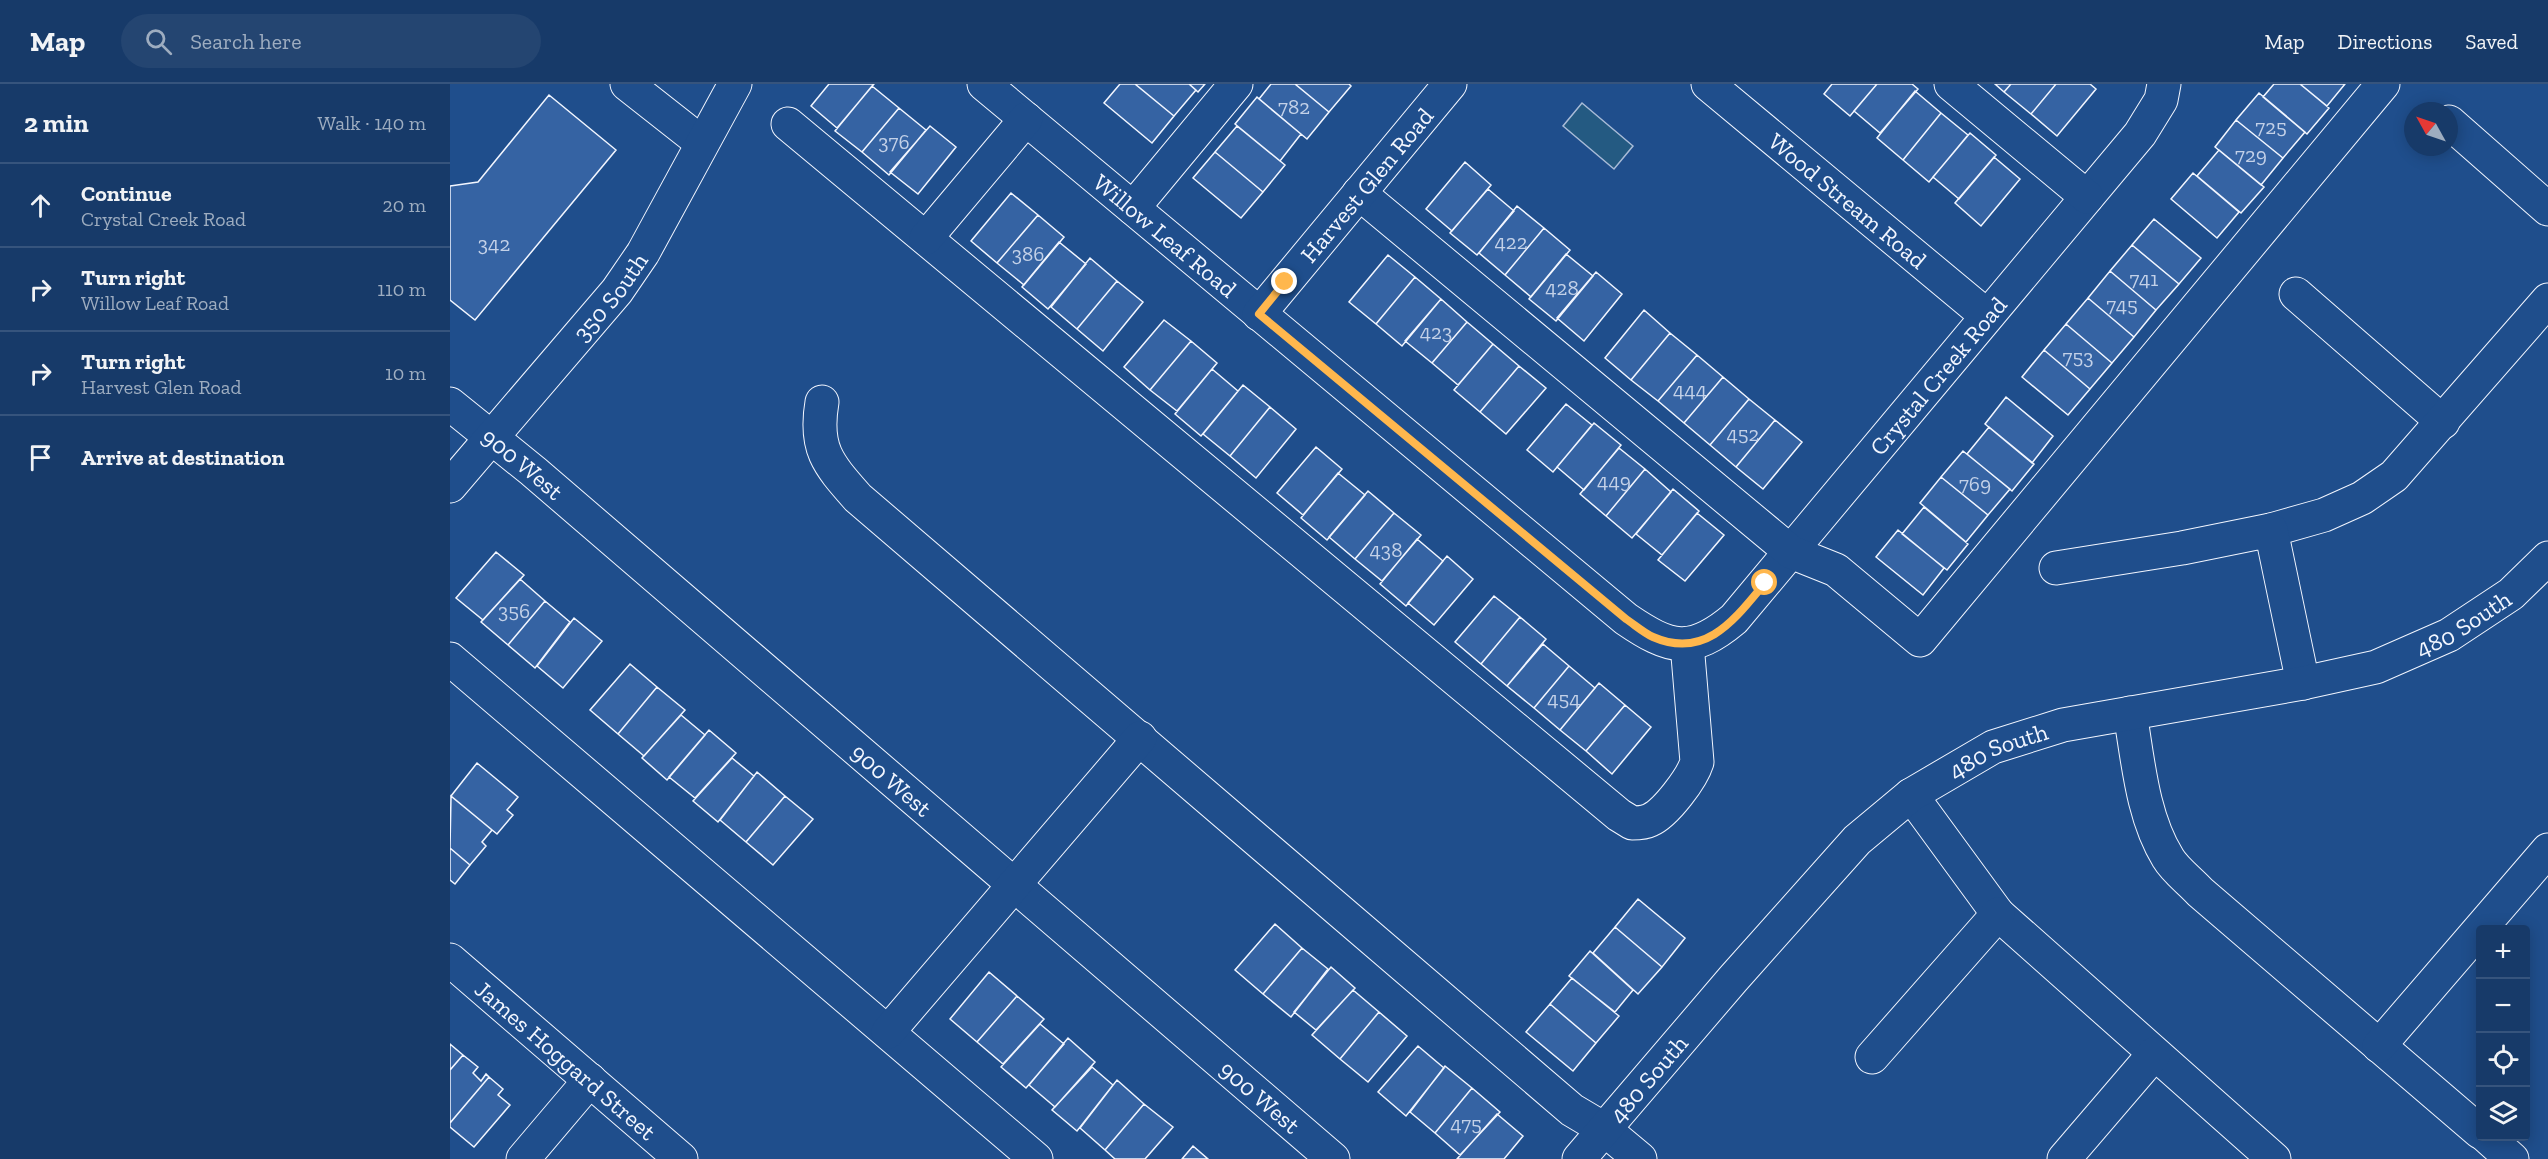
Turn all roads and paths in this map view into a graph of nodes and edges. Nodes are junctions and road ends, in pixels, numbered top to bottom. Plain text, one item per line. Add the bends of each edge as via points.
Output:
1 (627, 84) edge
2 (735, 84) edge
3 (1236, 84) edge
4 (1450, 84) edge
5 (1708, 84) edge
6 (1951, 84) edge
7 (2164, 84) edge
8 (2383, 84) edge
9 (1009, 97) edge
10 (788, 124) dead end
11 (2458, 130) edge
12 (702, 143) junction
13 (1359, 193) junction
14 (2087, 197) junction
15 (1133, 208) junction
16 (2548, 209) edge
17 (926, 238) junction
18 (2296, 294) dead end
19 (2548, 300) edge
20 (1259, 314) junction
21 (1987, 316) junction
22 (822, 402) dead end
23 (450, 404) edge
24 (2443, 422) junction
25 (492, 438) junction
26 (450, 486) edge
27 (2271, 530) junction
28 (1791, 552) junction
29 (2548, 558) edge
30 (2056, 568) dead end
31 (1687, 644) junction
32 (450, 659) edge
33 (2303, 683) junction
34 (2130, 713) junction
35 (1140, 738) junction
36 (1911, 795) junction
37 (2548, 850) edge
38 (1014, 885) junction
39 (1998, 914) junction
40 (450, 960) edge
41 (888, 1032) junction
42 (2379, 1046) junction
43 (2154, 1054) junction
44 (1872, 1058) dead end
45 (590, 1080) junction
46 (2476, 1128) edge
47 (1604, 1129) junction
48 (2491, 1141) edge
49 (523, 1159) edge
50 (681, 1159) edge
51 (1036, 1159) edge
52 (1333, 1159) edge
53 (1579, 1159) edge
54 (1641, 1159) edge
55 (2064, 1159) edge
56 (2274, 1159) edge
57 (2512, 1159) edge

1 - 12 street
2 - 12 street, 350 South
3 - 15 street
4 - 13 street, Harvest Glen Road
5 - 21 street, Wood Stream Road
6 - 14 street
7 - 14 street, Crystal Creek Road via 2162,100 2154,114
8 - 28 street via 1920,640 1836,570
9 - 15 street, Willow Leaf Road
9 - 17 street
10 - 17 street
11 - 16 street
12 - 25 street, 350 South via 630,272
13 - 20 street, Harvest Glen Road
13 - 28 street
14 - 21 street, Crystal Creek Road
15 - 20 street, Willow Leaf Road
17 - 31 street via 1632,823 1652,819 1663,810 1697,762
18 - 24 street
19 - 24 street
20 - 31 street, Willow Leaf Road via 1626,619 1652,637
21 - 28 street, Crystal Creek Road
22 - 35 street via 821,447 858,498
23 - 25 street, 900 West
24 - 27 street via 2394,476 2362,498 2324,515
25 - 26 street, 350 South
25 - 38 street, 900 West
27 - 30 street
27 - 33 street
28 - 31 street, Crystal Creek Road via 1734,619 1709,638
29 - 33 street, 480 South via 2511,594 2449,635 2376,667
32 - 41 street
33 - 34 street, 480 South
34 - 36 street, 480 South via 2063,725 1993,747
34 - 42 street via 2152,821 2168,859 2200,892
35 - 38 street
35 - 47 street via 1572,1110
36 - 39 street
36 - 47 street, 480 South via 1857,840
37 - 42 street
38 - 41 street
38 - 52 street, 900 West
39 - 43 street
39 - 44 street
40 - 45 street, James Hoggard Street
41 - 51 street
42 - 46 street
43 - 55 street
43 - 56 street
45 - 49 street
45 - 50 street, James Hoggard Street
47 - 53 street, 480 South
47 - 54 street
48 - 57 street

